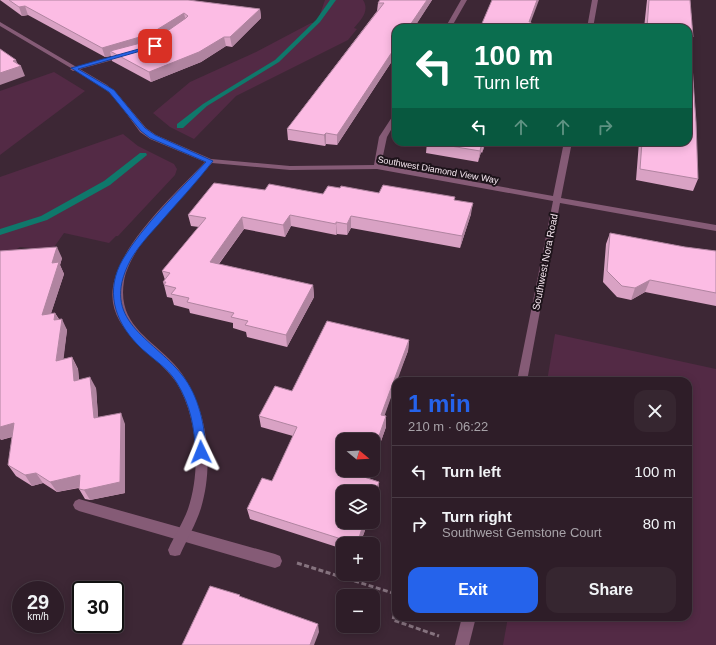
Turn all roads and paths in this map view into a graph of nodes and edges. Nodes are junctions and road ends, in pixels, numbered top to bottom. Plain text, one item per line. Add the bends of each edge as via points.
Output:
1 (464, 0) edge
2 (595, 0) edge
3 (0, 24) edge
4 (450, 24) edge
5 (591, 24) edge
6 (132, 53) edge
7 (74, 68) junction
8 (392, 122) edge
9 (567, 146) edge
10 (210, 161) junction
11 (377, 167) junction
12 (557, 200) junction
13 (716, 228) edge
14 (523, 377) edge
15 (79, 505) edge
16 (182, 535) junction
17 (175, 550) dead end
18 (275, 561) joint
19 (392, 593) edge
20 (396, 621) edge
21 (468, 621) edge
22 (462, 645) edge

1 - 4 street
2 - 5 street
3 - 7 street, Southwest Diamond View Way
6 - 7 street
7 - 10 street, Southwest Diamond View Way via 111,91 143,130
8 - 11 street via 383,137
9 - 12 street, Southwest Nora Road
10 - 11 street, Southwest Diamond View Way via 290,168
10 - 16 street via 141,239 126,260 116,296 127,326 142,343 160,356 180,379 200,429 201,464 196,503
11 - 12 street, Southwest Diamond View Way
12 - 13 street, Southwest Diamond View Way
12 - 14 street, Southwest Nora Road
15 - 16 street
16 - 17 street
16 - 18 street
18 - 19 path via 288,560
20 - 22 path
21 - 22 street

